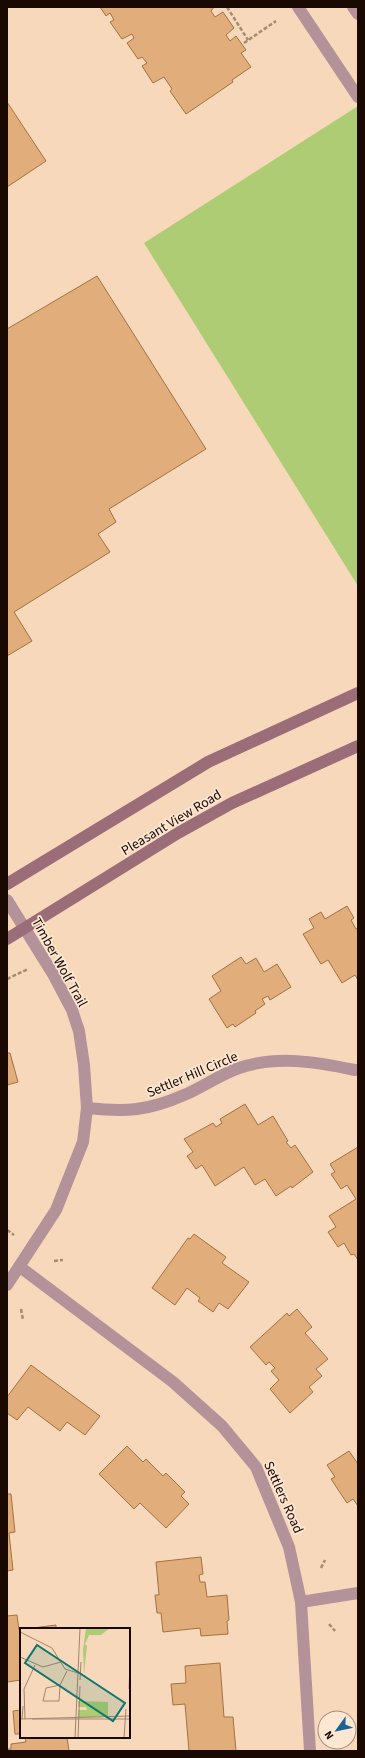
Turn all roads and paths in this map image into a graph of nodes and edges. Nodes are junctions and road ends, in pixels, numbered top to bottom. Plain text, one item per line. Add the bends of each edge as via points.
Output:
1 (227, 7) edge
2 (298, 7) edge
3 (353, 7) edge
4 (358, 14) edge
5 (276, 21) dead end
6 (248, 40) junction
7 (244, 43) dead end
8 (358, 97) edge
9 (358, 693) edge
10 (358, 746) edge
11 (7, 884) edge
12 (7, 900) edge
13 (25, 928) junction
14 (7, 939) edge
15 (45, 962) junction
16 (7, 979) edge
17 (357, 1069) edge
18 (87, 1108) junction
19 (7, 1230) edge
20 (14, 1235) dead end
21 (63, 1260) dead end
22 (54, 1261) dead end
23 (20, 1267) junction
24 (7, 1285) edge
25 (22, 1309) dead end
26 (23, 1320) dead end
27 (325, 1560) dead end
28 (321, 1568) dead end
29 (358, 1593) edge
30 (301, 1602) junction
31 (329, 1624) dead end
32 (335, 1631) dead end
33 (310, 1751) edge

1 - 6 path
2 - 8 street
3 - 4 street
5 - 6 path
6 - 7 path
9 - 11 main road via 208,762
10 - 13 main road, Pleasant View Road via 232,803 178,833
12 - 13 street, Timber Wolf Trail
13 - 14 main road, Pleasant View Road
13 - 15 street, Timber Wolf Trail
15 - 16 path
15 - 18 street, Timber Wolf Trail via 72,1010 79,1031
17 - 18 street, Settler Hill Circle via 314,1061 269,1062 239,1068 185,1095 148,1109 116,1111
18 - 23 street, Timber Wolf Trail via 84,1142 56,1210
19 - 20 path
21 - 22 path
23 - 24 street, Timber Wolf Trail
23 - 30 street, Settlers Road via 173,1382 222,1426 256,1467 289,1547
25 - 26 path
27 - 28 path
29 - 30 street
30 - 33 street, Settlers Road
31 - 32 path

